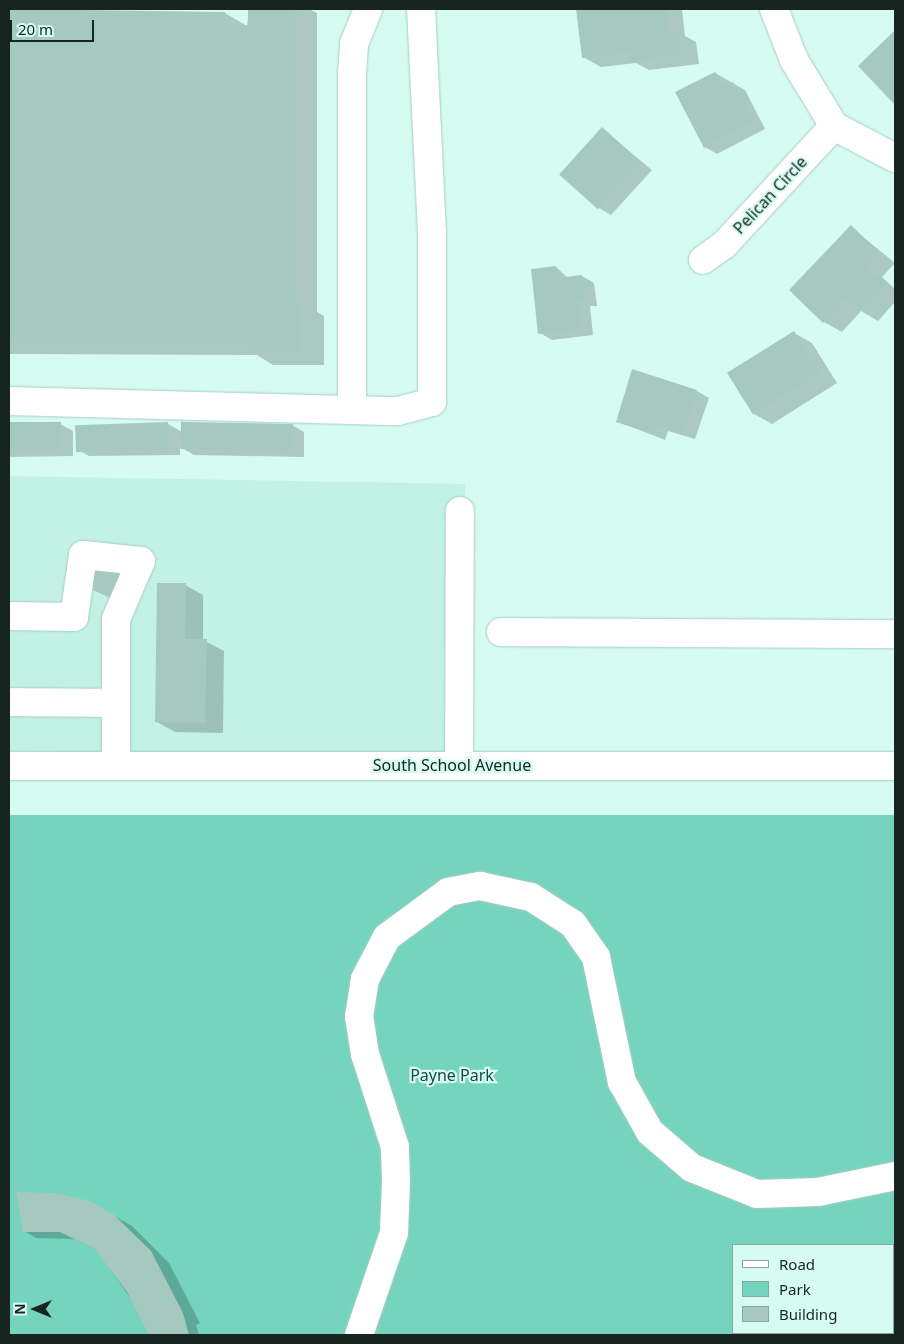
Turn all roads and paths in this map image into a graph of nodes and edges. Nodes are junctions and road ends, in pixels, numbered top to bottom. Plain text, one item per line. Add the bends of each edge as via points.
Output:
1 (368, 9) edge
2 (421, 9) edge
3 (774, 9) edge
4 (834, 126) junction
5 (895, 158) edge
6 (703, 260) dead end
7 (9, 401) edge
8 (352, 409) junction
9 (460, 511) dead end
10 (9, 616) edge
11 (74, 617) junction
12 (116, 619) junction
13 (501, 632) dead end
14 (895, 634) edge
15 (9, 702) edge
16 (114, 703) junction
17 (459, 764) junction
18 (116, 765) junction
19 (9, 766) edge
20 (895, 766) edge
21 (895, 1176) edge
22 (358, 1335) edge

1 - 8 street via 354,44 352,74
2 - 8 street via 432,233 432,402 398,411
3 - 4 street via 794,60
4 - 5 street
4 - 6 street, Pelican Circle via 724,245
7 - 8 street
9 - 17 street
10 - 11 street
11 - 12 street
11 - 12 street via 83,555 141,561
12 - 16 street
13 - 14 street
15 - 16 street
16 - 18 street
17 - 18 street, South School Avenue
17 - 20 street, South School Avenue
18 - 19 street, South School Avenue
21 - 22 street via 818,1192 757,1194 692,1168 650,1132 622,1082 596,957 573,924 532,896 480,886 448,892 387,936 365,979 359,1017 365,1054 395,1147 396,1181 394,1233

